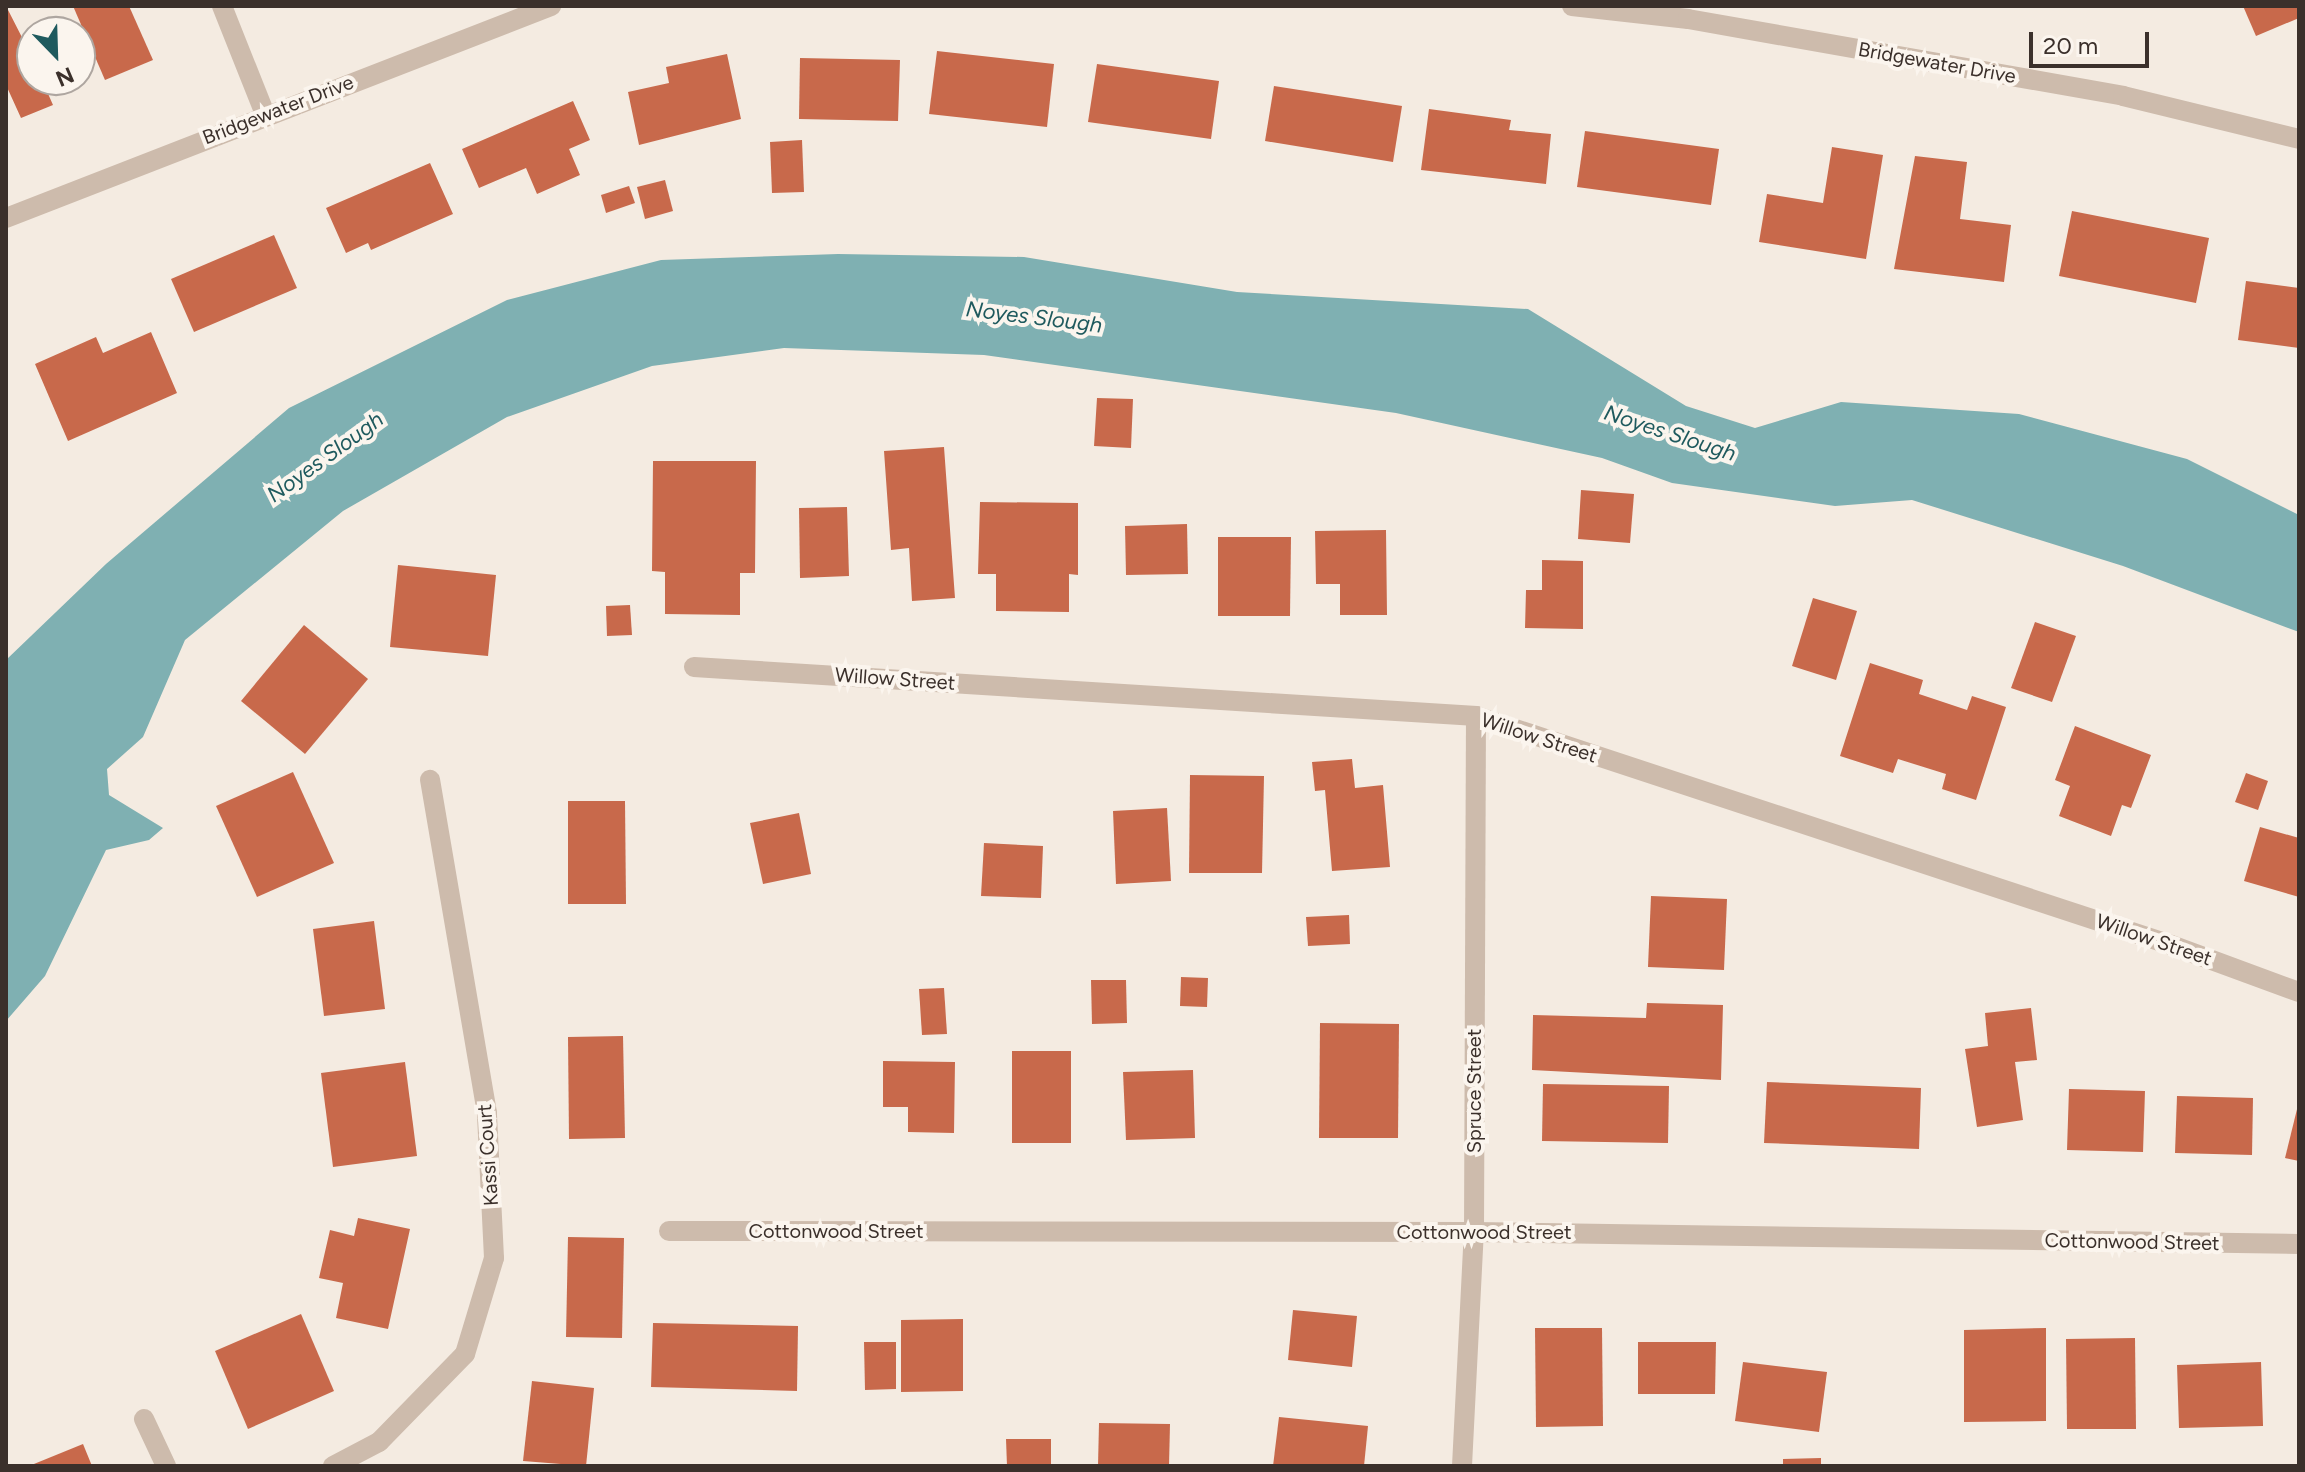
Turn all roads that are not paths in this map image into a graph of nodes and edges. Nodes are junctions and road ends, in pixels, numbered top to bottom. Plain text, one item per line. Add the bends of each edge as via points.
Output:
1 (222, 6) edge
2 (551, 6) edge
3 (1572, 6) edge
4 (265, 114) junction
5 (2299, 139) edge
6 (6, 218) edge
7 (694, 667) dead end
8 (1476, 716) junction
9 (430, 780) dead end
10 (2299, 992) edge
11 (669, 1231) dead end
12 (1474, 1232) junction
13 (2299, 1244) edge
14 (144, 1419) dead end
15 (166, 1466) edge
16 (333, 1466) edge
17 (1462, 1466) edge

1 - 4 street
2 - 4 street, Bridgewater Drive
3 - 5 street, Bridgewater Drive via 1688,19 2123,96
4 - 6 street, Bridgewater Drive
7 - 8 street, Willow Street
8 - 10 street, Willow Street
8 - 12 street, Spruce Street
9 - 16 street, Kassi Court via 487,1113 494,1258 465,1354 379,1442
11 - 12 street, Cottonwood Street
12 - 13 street, Cottonwood Street
12 - 17 street, Spruce Street
14 - 15 street

